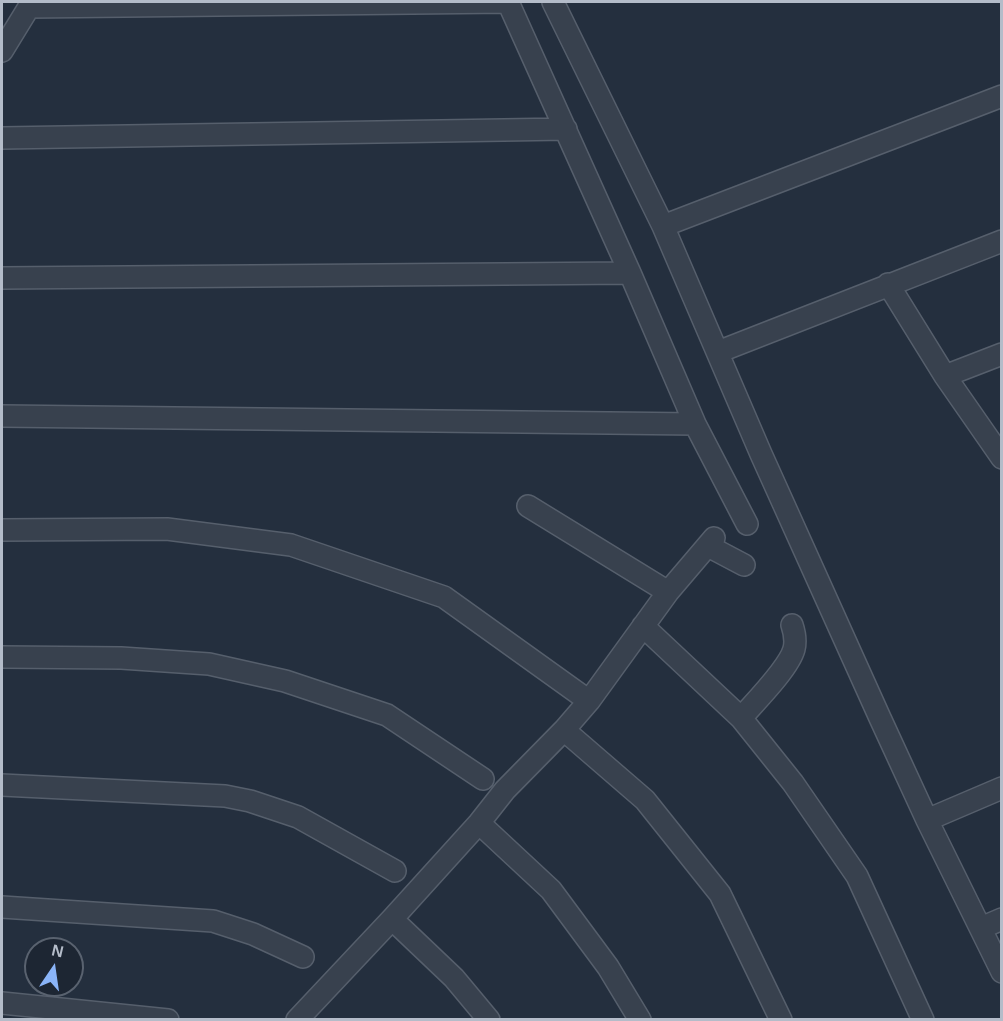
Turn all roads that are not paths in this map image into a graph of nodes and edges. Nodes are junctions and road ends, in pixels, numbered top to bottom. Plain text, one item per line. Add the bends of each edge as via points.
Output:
1 (508, 2) edge
2 (553, 2) edge
3 (30, 4) edge
4 (2, 51) edge
5 (1002, 96) edge
6 (566, 129) junction
7 (2, 138) edge
8 (663, 226) junction
9 (1002, 241) edge
10 (630, 273) junction
11 (2, 278) edge
12 (888, 284) junction
13 (718, 352) junction
14 (1002, 354) edge
15 (945, 375) junction
16 (2, 416) edge
17 (694, 424) junction
18 (1002, 458) edge
19 (528, 506) dead end
20 (747, 524) dead end
21 (2, 530) edge
22 (744, 565) dead end
23 (668, 592) junction
24 (643, 626) junction
25 (792, 626) dead end
26 (2, 657) edge
27 (589, 701) junction
28 (741, 718) junction
29 (564, 730) junction
30 (483, 779) dead end
31 (2, 785) edge
32 (1002, 789) edge
33 (927, 820) junction
34 (479, 823) junction
35 (395, 871) dead end
36 (2, 907) edge
37 (392, 919) junction
38 (1002, 919) edge
39 (981, 928) junction
40 (303, 957) dead end
41 (1002, 972) edge
42 (2, 1003) edge
43 (308, 1016) edge
44 (168, 1020) edge
45 (489, 1020) edge
46 (640, 1020) edge
47 (781, 1020) edge
48 (923, 1020) edge

1 - 3 street
1 - 6 street
2 - 8 street
3 - 4 street
5 - 8 street
6 - 7 street
6 - 10 street
8 - 13 street
9 - 12 street
10 - 11 street
10 - 17 street
12 - 13 street
12 - 15 street
13 - 33 street
14 - 15 street
15 - 18 street
16 - 17 street
17 - 20 street
19 - 23 street
21 - 27 street via 167,529 291,545 444,597
22 - 23 street via 711,542
23 - 24 street
24 - 27 street
24 - 28 street
25 - 28 street via 796,638 794,652
26 - 30 street via 121,658 209,664 285,681 387,715
27 - 29 street
28 - 48 street via 793,783 857,876
29 - 34 street via 505,790
29 - 47 street via 645,800 720,894
31 - 35 street via 225,796 250,801 298,817
32 - 33 street
33 - 39 street
34 - 37 street
34 - 46 street via 551,890 608,967
36 - 40 street via 213,921
37 - 43 street
37 - 45 street via 454,978
38 - 39 street
39 - 41 street
42 - 44 street

